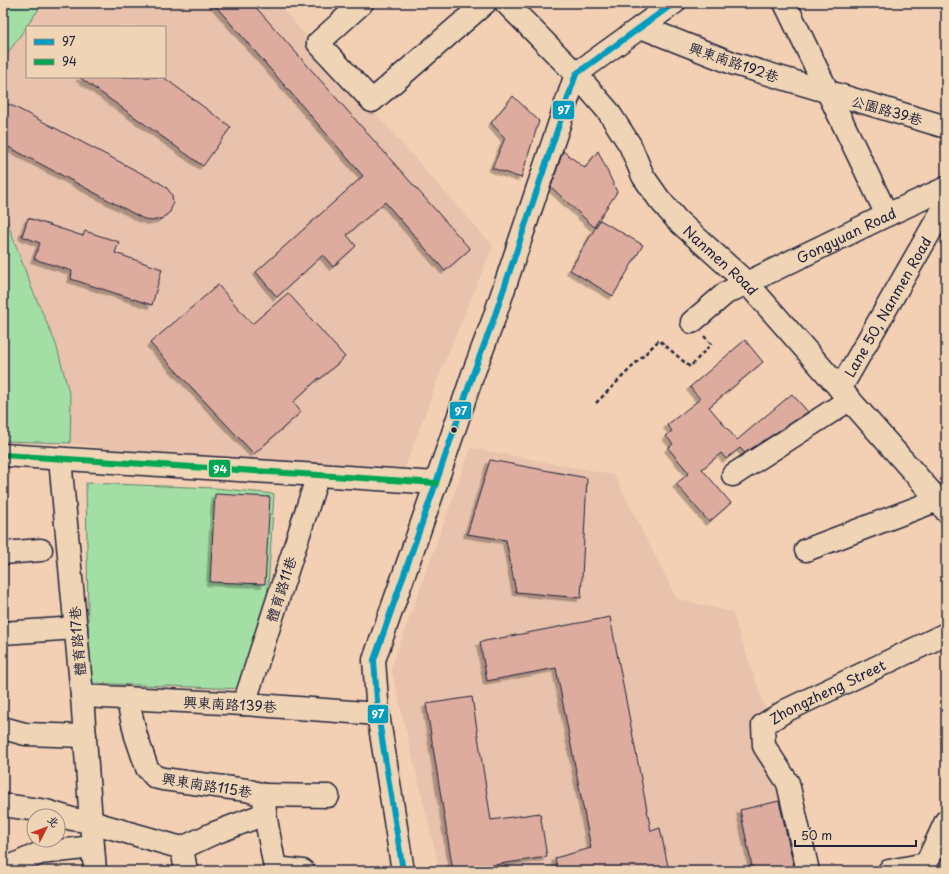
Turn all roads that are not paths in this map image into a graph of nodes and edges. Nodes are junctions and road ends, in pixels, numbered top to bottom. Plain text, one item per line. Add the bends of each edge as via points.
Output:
1 (362, 3) edge
2 (485, 3) edge
3 (506, 3) edge
4 (674, 3) edge
5 (785, 3) edge
6 (641, 27) junction
7 (576, 74) junction
8 (828, 93) junction
9 (946, 127) edge
10 (946, 188) edge
11 (946, 204) edge
12 (887, 215) junction
13 (747, 283) junction
14 (692, 322) road end
15 (845, 394) junction
16 (3, 455) edge
17 (60, 459) junction
18 (318, 475) junction
19 (733, 475) dead end
20 (436, 484) junction
21 (943, 505) edge
22 (41, 550) dead end
23 (806, 550) dead end
24 (3, 553) edge
25 (76, 628) junction
26 (3, 633) edge
27 (946, 634) edge
28 (82, 696) junction
29 (127, 698) junction
30 (244, 704) junction
31 (378, 714) junction
32 (3, 728) edge
33 (85, 736) junction
34 (328, 796) dead end
35 (265, 805) junction
36 (3, 806) edge
37 (946, 821) edge
38 (90, 822) junction
39 (93, 847) junction
40 (182, 848) junction
41 (925, 867) edge
42 (274, 869) edge
43 (3, 870) edge
44 (95, 871) edge
45 (186, 871) edge
46 (303, 871) edge
47 (403, 871) edge
48 (808, 871) edge
49 (889, 871) edge

1 - 2 street via 318,43 372,101
3 - 7 street, Nanmen Road
4 - 6 street
5 - 8 street
6 - 7 street
6 - 8 street, 興東南路192巷 via 735,64
7 - 13 street, Nanmen Road via 608,111 630,145 643,176 659,199 677,220
7 - 20 street
8 - 9 street, 公園路39巷
8 - 12 street
10 - 12 street, Gongyuan Road
11 - 15 street, Lane 50, Nanmen Road
12 - 13 street, Gongyuan Road
13 - 14 street, Gongyuan Road via 726,293
13 - 15 street, Nanmen Road
15 - 19 street
15 - 21 street, Nanmen Road
16 - 17 street
17 - 18 street
17 - 25 street, 體育路17巷
18 - 20 street
18 - 30 street, 體育路11巷
20 - 31 street via 374,660
21 - 23 street
22 - 24 street
25 - 26 street
25 - 28 street, 體育路17巷
27 - 48 street, Zhongzheng Street via 786,710 764,725 764,746 788,783
28 - 29 street, 興東南路139巷
28 - 33 street, 體育路17巷
29 - 30 street, 興東南路139巷
29 - 35 street, 興東南路115巷 via 147,768 155,777 246,790
30 - 31 street, 興東南路139巷
31 - 47 street
32 - 33 street via 25,734
33 - 38 street, 體育路17巷
34 - 35 street
35 - 40 street
35 - 42 street, 興東南路115巷
36 - 38 street via 46,811
37 - 41 street
38 - 39 street, 體育路17巷
38 - 40 street
39 - 43 street via 40,853
39 - 44 street, 體育路17巷
40 - 45 street
41 - 49 street
42 - 46 street, 興東南路115巷

